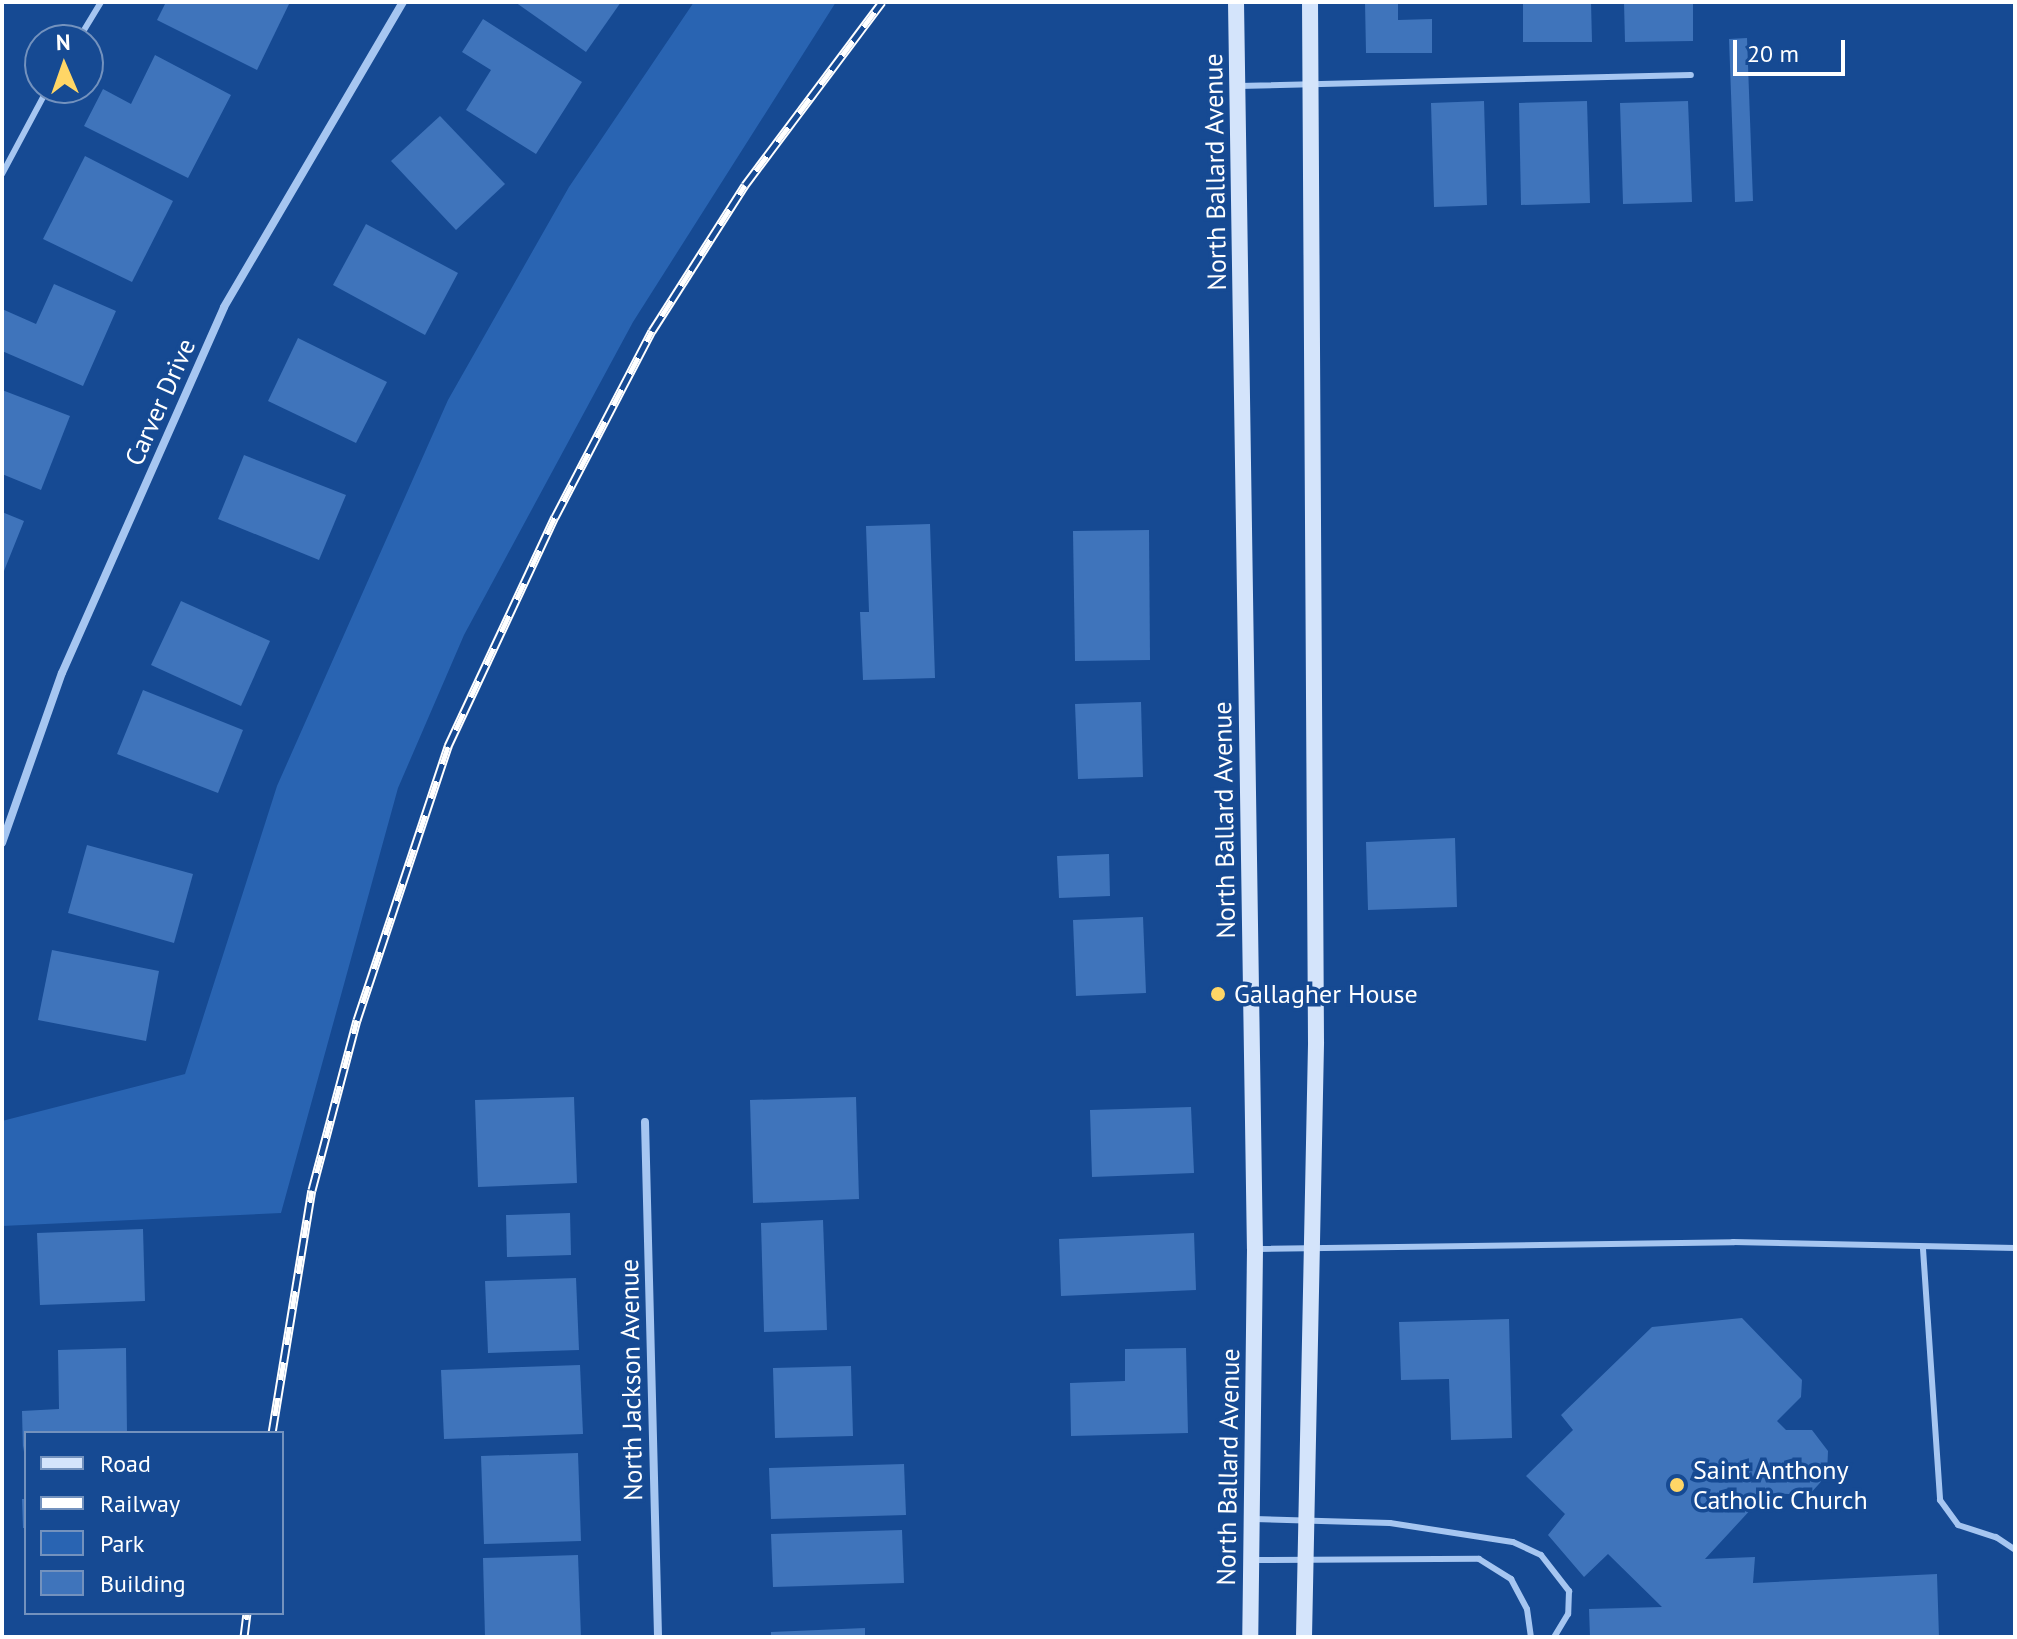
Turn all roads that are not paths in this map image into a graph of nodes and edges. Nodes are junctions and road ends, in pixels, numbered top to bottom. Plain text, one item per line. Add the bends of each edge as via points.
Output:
1 (101, 2) edge
2 (403, 2) edge
3 (1236, 2) edge
4 (1310, 2) edge
5 (88, 24) edge
6 (1691, 75) dead end
7 (1312, 84) junction
8 (1238, 86) junction
9 (39, 104) edge
10 (2, 174) edge
11 (2, 843) edge
12 (645, 1122) dead end
13 (1313, 1248) junction
14 (2015, 1248) edge
15 (1255, 1249) junction
16 (1923, 1249) junction
17 (1251, 1519) junction
18 (1307, 1520) junction
19 (1484, 1541) junction
20 (2015, 1550) edge
21 (1306, 1559) junction
22 (1479, 1559) junction
23 (1250, 1560) junction
24 (658, 1637) edge
25 (1250, 1637) edge
26 (1304, 1637) edge
27 (1531, 1637) edge
28 (1554, 1637) edge

1 - 5 lane
2 - 11 street, Carver Drive via 224,307 62,673
3 - 8 main road, North Ballard Avenue
4 - 7 main road
6 - 7 lane
7 - 8 lane
7 - 13 main road
8 - 15 main road, North Ballard Avenue
9 - 10 lane
12 - 24 street, North Jackson Avenue
13 - 15 lane
13 - 16 lane via 1733,1242
13 - 18 main road
14 - 16 lane
15 - 17 main road, North Ballard Avenue
16 - 20 lane via 1940,1500 1958,1525 1996,1537
17 - 18 lane
17 - 23 main road, North Ballard Avenue
18 - 19 lane via 1390,1523
18 - 21 main road
19 - 22 lane
19 - 28 lane via 1513,1542 1541,1555 1560,1573 1569,1591 1568,1614
21 - 22 lane
21 - 23 lane
21 - 26 main road
22 - 27 lane via 1511,1579 1527,1609
23 - 25 main road, North Ballard Avenue

